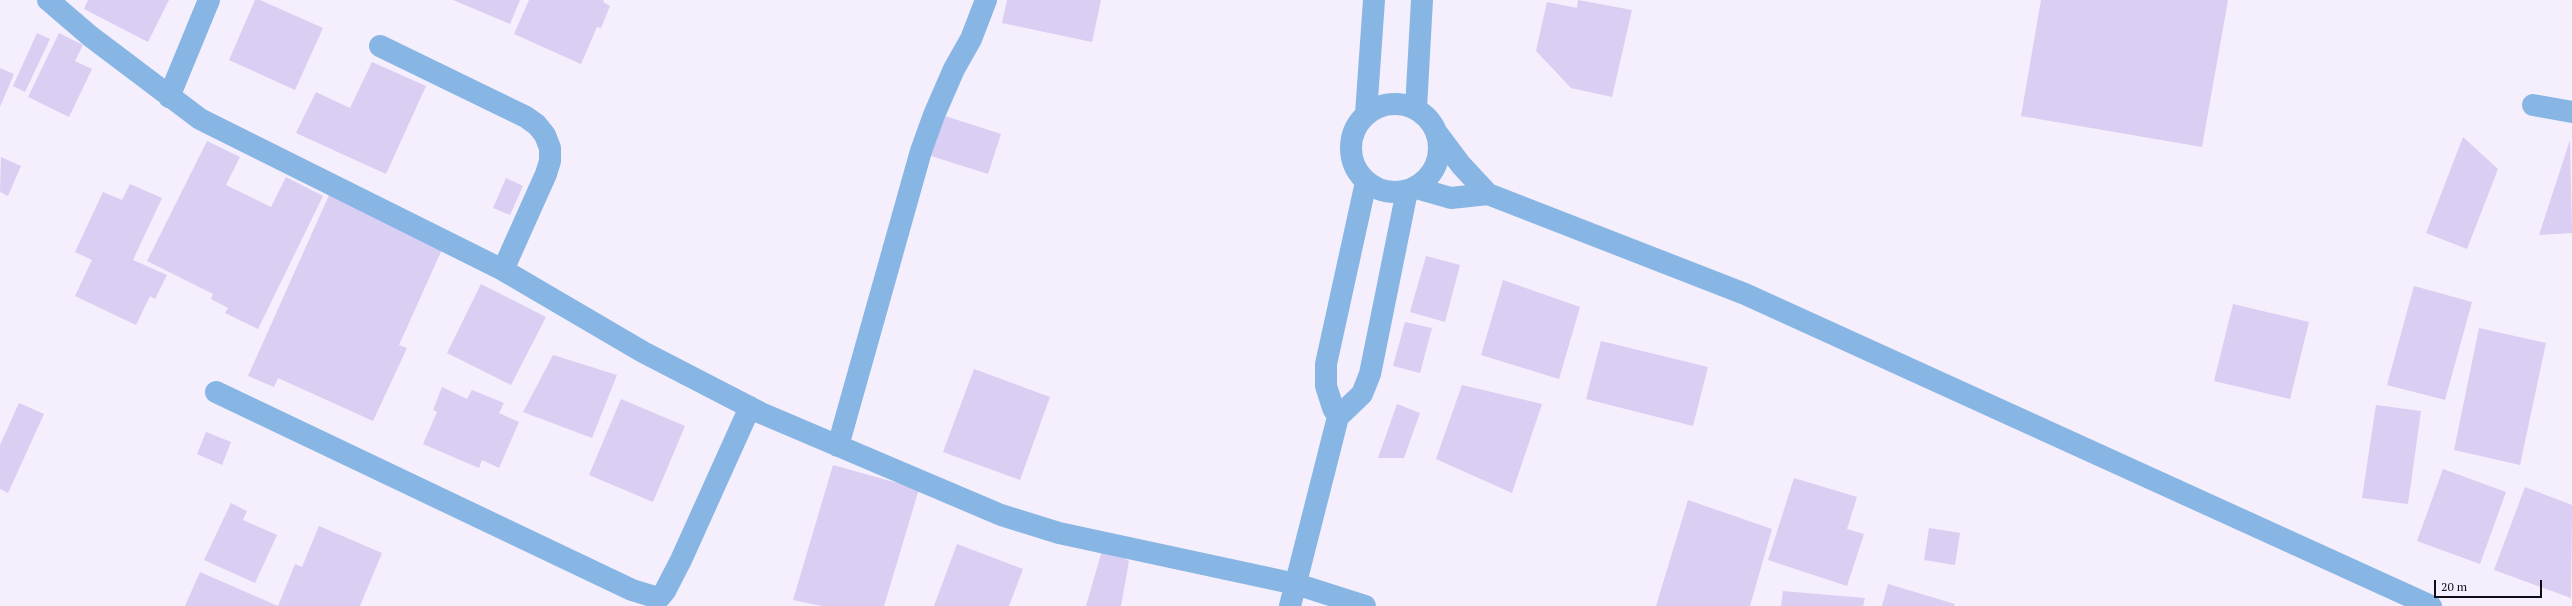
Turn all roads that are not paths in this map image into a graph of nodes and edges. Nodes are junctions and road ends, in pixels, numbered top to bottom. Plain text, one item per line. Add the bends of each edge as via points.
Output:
1 (48, 0) edge
2 (209, 0) edge
3 (986, 0) edge
4 (1374, 0) edge
5 (1422, 0) edge
6 (380, 46) dead end
7 (169, 97) junction
8 (2533, 105) dead end
9 (1416, 108) junction
10 (2572, 112) edge
11 (1366, 114) junction
12 (1437, 134) junction
13 (1366, 182) junction
14 (1411, 189) junction
15 (1488, 194) junction
16 (502, 270) junction
17 (216, 392) dead end
18 (750, 408) junction
19 (1338, 417) junction
20 (838, 446) junction
21 (1296, 584) junction
22 (1290, 606) edge
23 (1366, 606) edge
24 (2431, 606) edge

1 - 7 street
2 - 7 street
3 - 20 street via 971,39 937,108 921,151
4 - 11 street
5 - 9 street
6 - 16 street via 526,117 545,135 550,155 546,174
7 - 16 street via 200,119
8 - 10 street
9 - 11 street via 1399,103 1381,105
9 - 12 street via 1429,119
11 - 13 street via 1354,130 1350,149 1354,168
12 - 14 street via 1440,146 1434,170
12 - 15 street
13 - 14 street via 1378,190 1392,193
13 - 19 street via 1326,364 1326,386
14 - 15 street via 1451,198
14 - 19 street via 1370,374 1362,394
15 - 24 street via 1745,294
16 - 18 street via 643,352
17 - 18 street via 632,590 655,597 660,597 665,591 681,560
18 - 20 street
19 - 21 street
20 - 21 street via 1001,515 1059,533
21 - 22 street
21 - 23 street

